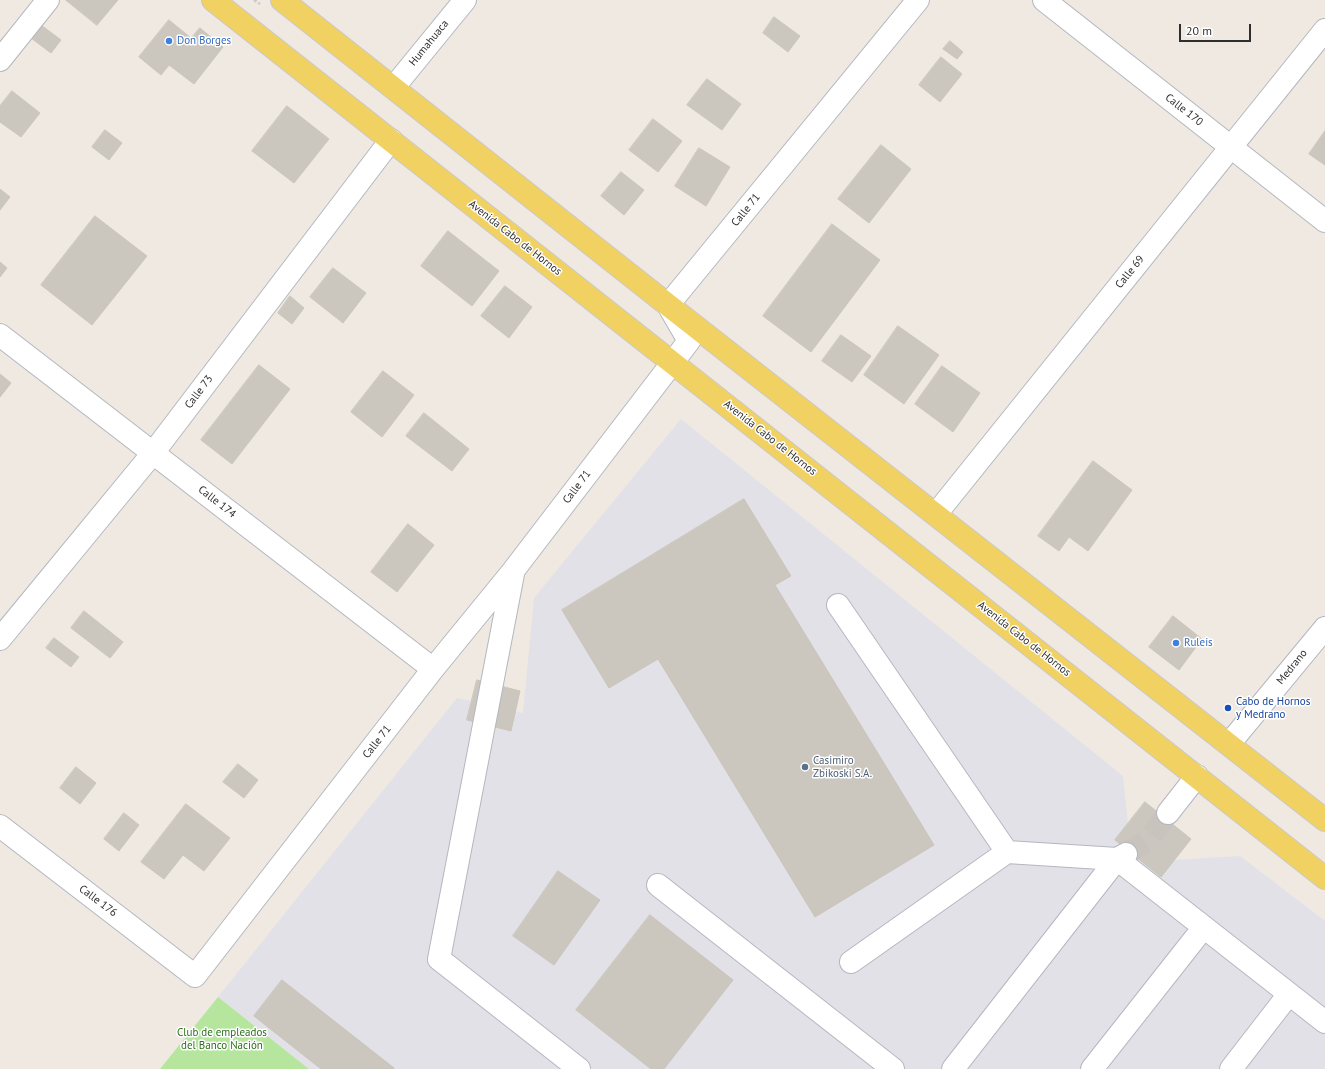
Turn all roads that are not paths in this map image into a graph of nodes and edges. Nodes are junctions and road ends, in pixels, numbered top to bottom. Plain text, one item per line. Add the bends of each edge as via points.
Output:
1 (48, 0) edge
2 (213, 0) edge
3 (282, 0) edge
4 (465, 0) edge
5 (918, 0) edge
6 (1044, 0) edge
7 (1325, 30) edge
8 (0, 60) edge
9 (394, 86) junction
10 (391, 140) junction
11 (1231, 147) junction
12 (1325, 221) edge
13 (668, 305) junction
14 (0, 335) edge
15 (673, 362) junction
16 (153, 453) junction
17 (936, 514) junction
18 (513, 571) junction
19 (838, 605) dead end
20 (1325, 628) edge
21 (0, 639) edge
22 (433, 669) junction
23 (1229, 744) junction
24 (1197, 776) junction
25 (1168, 813) tunnel mouth
26 (1325, 820) edge
27 (0, 826) edge
28 (1007, 852) junction
29 (1122, 856) junction
30 (1325, 878) edge
31 (658, 885) dead end
32 (1204, 927) junction
33 (851, 962) dead end
34 (195, 976) joint
35 (1289, 994) junction
36 (1325, 1022) edge
37 (579, 1069) edge
38 (893, 1069) edge
39 (953, 1069) edge
40 (1092, 1069) edge
41 (1232, 1069) edge

1 - 8 street
2 - 10 main road, Avenida Cabo de Hornos
3 - 9 main road
4 - 9 street, Humahuaca
5 - 13 street, Calle 71
6 - 11 street, Calle 170
7 - 11 street, Calle 69
9 - 13 main road
10 - 15 main road, Avenida Cabo de Hornos
10 - 16 street, Calle 73
11 - 12 street, Calle 170
11 - 17 street, Calle 69
13 - 15 street, Calle 71 via 689,341
13 - 17 main road
14 - 16 street, Calle 174
15 - 18 street, Calle 71
15 - 24 main road, Avenida Cabo de Hornos
16 - 21 street, Calle 73
16 - 22 street, Calle 174
17 - 23 main road
18 - 22 street, Calle 71
18 - 37 street via 439,959
19 - 28 street
20 - 23 street, Medrano
22 - 34 street, Calle 71
23 - 26 main road
24 - 25 street
24 - 30 main road, Avenida Cabo de Hornos
27 - 34 street, Calle 176
28 - 29 street
28 - 33 street
29 - 32 street
29 - 39 street
31 - 38 street
32 - 35 street
32 - 40 street
35 - 36 street
35 - 41 street

